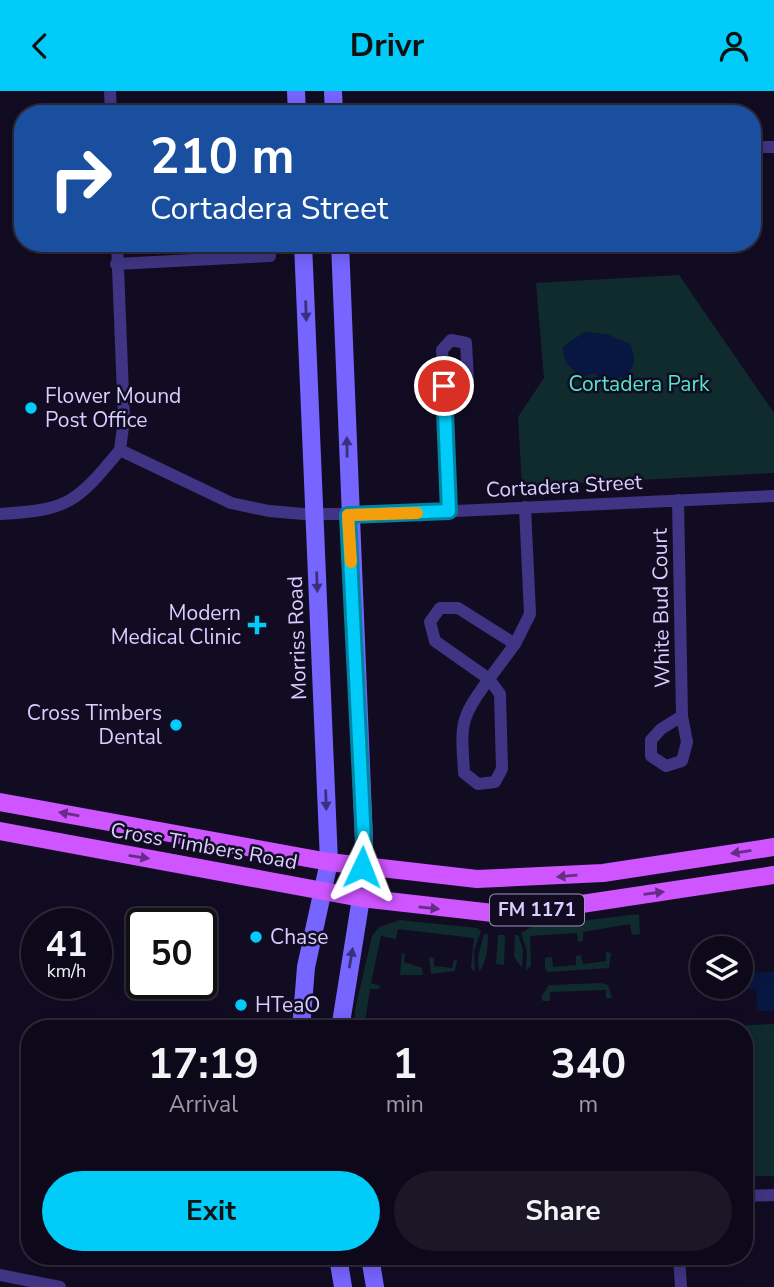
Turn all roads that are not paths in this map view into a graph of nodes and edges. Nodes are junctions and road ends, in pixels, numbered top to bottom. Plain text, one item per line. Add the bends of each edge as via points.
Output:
1 (117, 252) edge
2 (270, 252) edge
3 (303, 252) edge
4 (340, 252) edge
5 (116, 264) junction
6 (444, 386) dead end
7 (120, 450) junction
8 (774, 496) edge
9 (678, 500) junction
10 (525, 507) junction
11 (449, 511) junction
12 (0, 514) edge
13 (314, 514) junction
14 (348, 515) junction
15 (515, 644) junction
16 (489, 679) junction
17 (682, 716) dead end
18 (0, 802) edge
19 (0, 831) edge
20 (774, 847) edge
21 (708, 858) junction
22 (329, 862) junction
23 (362, 867) junction
24 (774, 875) edge
25 (713, 885) junction
26 (325, 891) junction
27 (361, 898) junction
28 (302, 1020) edge
29 (341, 1020) edge
30 (774, 1195) edge
31 (753, 1196) edge
32 (339, 1265) edge
33 (371, 1265) edge
34 (679, 1265) edge
35 (0, 1275) edge
36 (60, 1287) edge
37 (343, 1287) edge
38 (375, 1287) edge
39 (681, 1287) edge

1 - 5 street
2 - 5 street via 270,257
3 -> 13 main road, Morriss Road
14 -> 4 main road
5 - 7 street via 124,419
6 - 11 street
7 - 12 street via 70,502 47,511
7 - 13 street, Cortadera Street via 230,502 268,511
8 - 9 street, Cortadera Street
9 - 10 street, Cortadera Street
9 - 17 street, White Bud Court
10 - 11 street, Cortadera Street
10 - 15 street via 530,614
11 - 14 street, Cortadera Street
13 - 14 street, Cortadera Street
13 -> 22 main road, Morriss Road
14 - 23 main road
15 - 16 street
15 - 16 street via 458,608 436,611 430,622 435,641
16 - 16 street via 466,710 461,725 464,773 478,784 495,782 502,769 500,694
22 -> 18 main road, Cross Timbers Road / FM 1171
19 -> 26 main road, Cross Timbers Road / FM 1171
20 -> 21 main road, Cross Timbers Road / FM 1171
21 -> 23 main road, Cross Timbers Road / FM 1171 via 536,879 477,879
21 - 25 main road
22 - 23 main road, Cross Timbers Road / FM 1171
22 - 26 main road, Morriss Road
23 - 27 main road
24 - 25 main road, Cross Timbers Road / FM 1171
27 -> 25 main road, Cross Timbers Road / FM 1171 via 511,914
26 - 27 main road, Cross Timbers Road / FM 1171
26 - 28 main road, Morriss Road via 306,967
29 -> 27 main road
30 - 31 street
32 - 37 main road
33 - 38 main road
34 - 39 street
35 - 36 street

